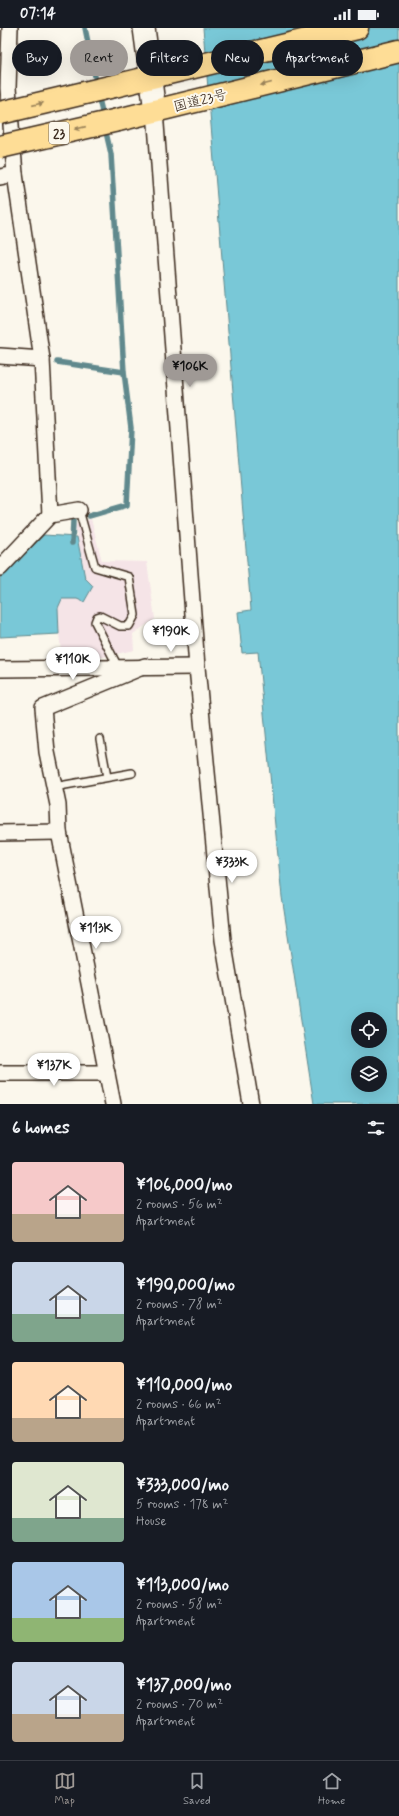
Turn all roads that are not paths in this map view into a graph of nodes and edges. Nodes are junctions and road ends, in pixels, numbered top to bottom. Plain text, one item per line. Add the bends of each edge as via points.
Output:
1 (10, 28) edge
2 (144, 28) edge
3 (357, 28) edge
4 (399, 51) edge
5 (156, 77) junction
6 (4, 89) edge
7 (161, 109) junction
8 (0, 114) edge
9 (0, 147) edge
10 (15, 174) junction
11 (0, 178) edge
12 (0, 356) edge
13 (42, 359) junction
14 (79, 510) joint
15 (50, 516) junction
16 (0, 568) edge
17 (145, 666) junction
18 (118, 667) junction
19 (197, 667) junction
20 (0, 669) edge
21 (100, 739) dead end
22 (132, 773) dead end
23 (107, 777) junction
24 (54, 787) junction
25 (59, 832) junction
26 (0, 833) edge
27 (0, 1073) edge
28 (107, 1073) junction
29 (113, 1104) edge
30 (251, 1104) edge

1 - 6 street
2 - 5 street
3 - 5 highway, 23
4 -> 7 highway, 国道23号 / 23
5 - 7 street
8 -> 5 highway, 23, bridge
6 - 10 street
7 -> 9 highway, 国道23号 / 23, bridge
7 - 19 street
10 - 11 street
10 - 13 street
12 - 13 street
13 - 15 street
14 - 15 street
14 - 18 lane via 95,567 128,577 135,615 128,626 120,626 100,616 96,622
15 - 16 street
17 - 18 street
17 - 19 street
17 - 24 street via 43,708 47,752
18 - 20 street
19 - 30 street via 223,940
21 - 23 lane
22 - 23 lane
23 - 24 lane
24 - 25 street via 58,804
25 - 26 street
25 - 28 street
27 - 28 street
28 - 29 street

